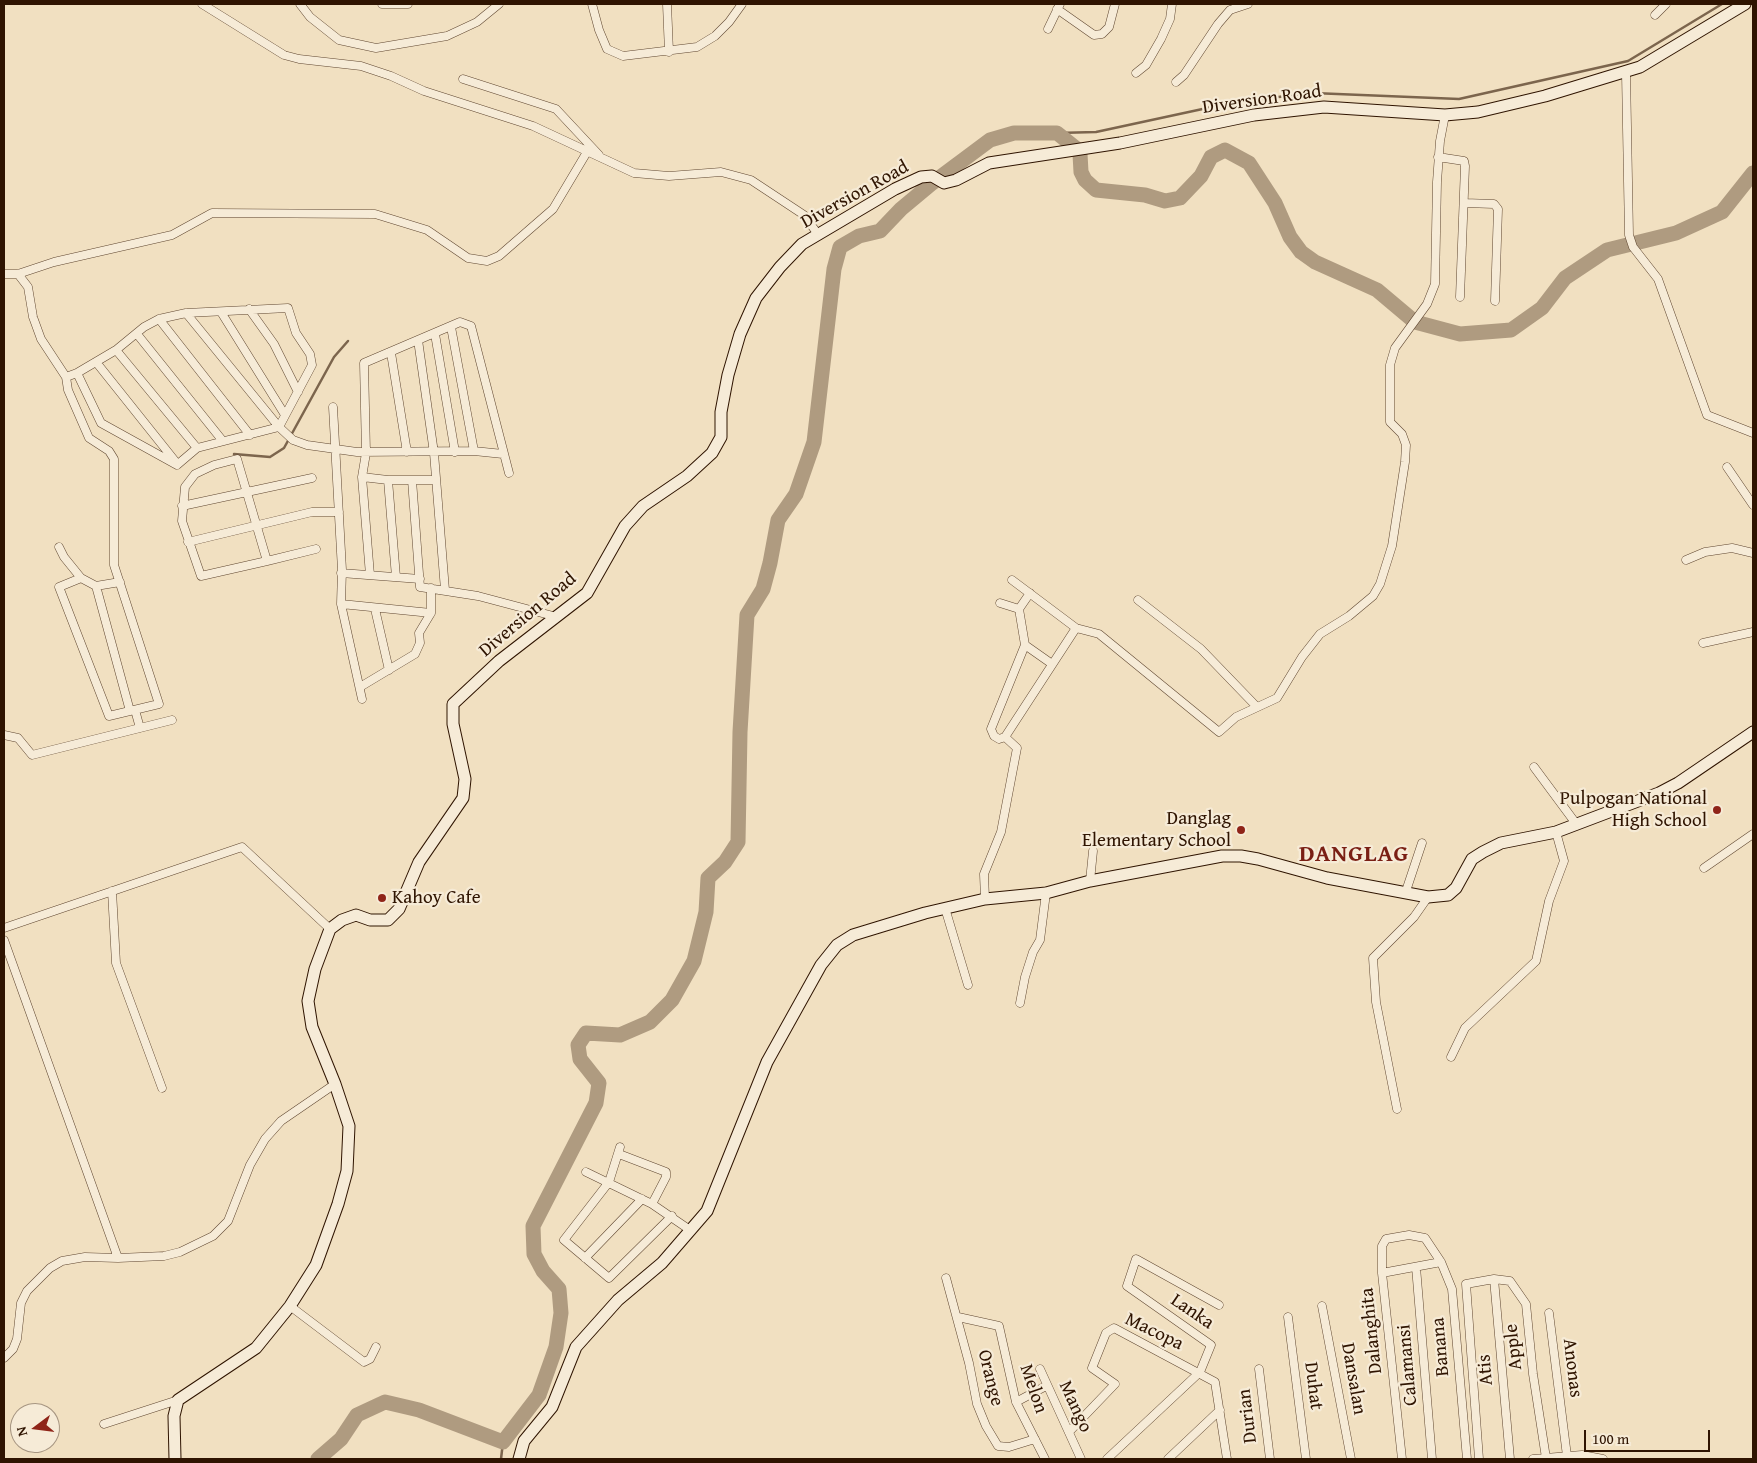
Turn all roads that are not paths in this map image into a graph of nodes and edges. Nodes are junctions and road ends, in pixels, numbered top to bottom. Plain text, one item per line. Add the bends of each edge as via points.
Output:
1 (202, 4) edge
2 (300, 4) edge
3 (382, 4) edge
4 (408, 4) edge
5 (499, 4) edge
6 (592, 4) edge
7 (666, 4) edge
8 (742, 4) edge
9 (1115, 4) edge
10 (1172, 4) edge
11 (1248, 4) edge
12 (1666, 4) edge
13 (1744, 4) edge
14 (1058, 6) edge
15 (1655, 15) dead end
16 (1048, 29) dead end
17 (669, 52) junction
18 (1136, 73) dead end
19 (1626, 73) junction
20 (463, 79) dead end
21 (1176, 82) dead end
22 (1445, 115) junction
23 (587, 152) junction
24 (1438, 157) junction
25 (602, 159) junction
26 (1465, 203) junction
27 (817, 233) junction
28 (4, 274) edge
29 (18, 274) junction
30 (1460, 297) dead end
31 (1495, 301) dead end
32 (249, 309) junction
33 (221, 312) junction
34 (186, 313) junction
35 (160, 319) junction
36 (451, 327) junction
37 (138, 334) junction
38 (435, 334) junction
39 (418, 340) junction
40 (116, 350) junction
41 (391, 353) junction
42 (96, 362) junction
43 (77, 373) junction
44 (66, 377) junction
45 (298, 392) junction
46 (334, 407) dead end
47 (286, 415) junction
48 (279, 427) junction
49 (1753, 433) edge
50 (250, 435) junction
51 (222, 440) junction
52 (197, 448) junction
53 (336, 449) junction
54 (474, 451) junction
55 (366, 452) junction
56 (407, 452) junction
57 (455, 452) junction
58 (434, 453) junction
59 (503, 454) junction
60 (178, 465) junction
61 (1727, 467) dead end
62 (509, 473) dead end
63 (362, 477) junction
64 (312, 478) dead end
65 (388, 480) junction
66 (412, 480) junction
67 (436, 480) junction
68 (248, 492) junction
69 (1753, 505) edge
70 (182, 506) junction
71 (339, 512) junction
72 (258, 526) junction
73 (188, 542) junction
74 (59, 547) dead end
75 (316, 549) dead end
76 (1753, 552) edge
77 (1686, 560) dead end
78 (267, 561) junction
79 (341, 573) junction
80 (370, 576) junction
81 (396, 577) junction
82 (82, 578) junction
83 (420, 580) junction
84 (1012, 580) dead end
85 (120, 582) junction
86 (96, 586) junction
87 (431, 588) junction
88 (445, 590) junction
89 (1030, 593) junction
90 (1138, 600) dead end
91 (1000, 603) dead end
92 (341, 604) junction
93 (375, 609) junction
94 (1019, 609) junction
95 (431, 613) junction
96 (557, 617) junction
97 (1076, 628) junction
98 (1753, 632) edge
99 (1703, 643) dead end
100 (1025, 645) junction
101 (1052, 664) junction
102 (389, 670) junction
103 (360, 687) junction
104 (362, 699) dead end
105 (1256, 706) junction
106 (132, 710) junction
107 (172, 720) dead end
108 (140, 728) junction
109 (1753, 732) edge
110 (4, 735) edge
111 (1005, 736) junction
112 (1534, 767) dead end
113 (1577, 825) junction
114 (1556, 832) junction
115 (1753, 834) edge
116 (1422, 843) dead end
117 (1093, 851) dead end
118 (1704, 868) dead end
119 (1090, 881) junction
120 (112, 891) junction
121 (1046, 892) junction
122 (1417, 894) junction
123 (985, 899) junction
124 (945, 908) junction
125 (4, 928) edge
126 (330, 930) junction
127 (4, 940) edge
128 (968, 985) dead end
129 (1020, 1003) dead end
130 (1451, 1057) dead end
131 (335, 1084) junction
132 (162, 1088) dead end
133 (1397, 1110) dead end
134 (586, 1172) dead end
135 (608, 1182) junction
136 (642, 1199) junction
137 (652, 1204) junction
138 (672, 1216) junction
139 (690, 1230) junction
140 (1425, 1238) joint
141 (118, 1258) junction
142 (585, 1258) junction
143 (1441, 1262) junction
144 (1416, 1267) junction
145 (1382, 1272) junction
146 (946, 1278) dead end
147 (1494, 1279) junction
148 (1219, 1305) dead end
149 (290, 1306) junction
150 (1322, 1306) dead end
151 (1549, 1313) dead end
152 (1288, 1317) dead end
153 (958, 1318) junction
154 (376, 1347) dead end
155 (4, 1358) edge
156 (1040, 1369) dead end
157 (1259, 1369) dead end
158 (1200, 1372) junction
159 (1046, 1386) junction
160 (178, 1400) junction
161 (1016, 1402) junction
162 (1220, 1410) junction
163 (104, 1424) dead end
164 (1069, 1432) junction
165 (1035, 1439) junction
166 (1567, 1456) junction
167 (1546, 1458) edge
168 (175, 1459) edge
169 (520, 1459) edge
170 (1045, 1459) edge
171 (1081, 1459) edge
172 (1107, 1459) edge
173 (1168, 1459) edge
174 (1227, 1459) edge
175 (1270, 1459) edge
176 (1306, 1459) edge
177 (1351, 1459) edge
178 (1402, 1459) edge
179 (1432, 1459) edge
180 (1467, 1459) edge
181 (1479, 1459) edge
182 (1510, 1459) edge
183 (1533, 1459) edge
184 (1603, 1459) edge

1 - 23 street via 284,55 361,66 424,91 534,126
2 - 5 street via 310,17 339,40 376,48 447,36 476,22
3 - 4 street
6 - 17 street via 607,49 623,56
7 - 17 street
8 - 17 street via 715,36 697,47
9 - 14 street via 1109,26 1102,34 1094,35
10 - 18 street via 1170,20 1161,38 1146,65
11 - 21 street via 1230,10
12 - 15 street
13 - 19 street, Diversion Road
14 - 16 street
19 - 22 street, Diversion Road via 1478,112
19 - 49 street via 1629,235 1633,247 1658,279 1707,415
20 - 25 street via 556,109
22 - 24 street
22 - 27 street, Diversion Road via 1324,107 1254,115 1120,143 989,163 956,180 921,177
23 - 25 street
23 - 29 street via 553,209 499,256 487,260 468,258 427,230 375,214 212,213 172,235 54,262
24 - 26 street via 1464,161
24 - 105 street via 1435,284 1432,296 1395,348 1390,365 1390,422 1402,434 1406,452 1398,514 1380,584 1363,606 1320,634 1277,698
25 - 27 street via 634,173 669,176 722,172 751,180 804,215
26 - 30 street
26 - 31 street via 1494,204 1498,209
27 - 96 street, Diversion Road via 780,267 756,298 730,367 721,412 721,437 712,454 688,476 643,506 625,526 587,593
28 - 29 street
29 - 44 street via 28,288 41,339
32 - 33 street
32 - 45 street via 274,344
32 - 45 street via 288,308 312,365
33 - 34 street
33 - 47 street
34 - 35 street
34 - 48 street
35 - 37 street
35 - 50 street
36 - 38 street
36 - 54 street
36 - 59 street via 460,322 471,326
37 - 40 street
37 - 51 street
38 - 39 street
38 - 57 street
39 - 41 street
39 - 58 street
40 - 42 street
40 - 52 street
41 - 55 street via 364,364
41 - 56 street
42 - 43 street
42 - 60 street
43 - 44 street
43 - 60 street via 101,423
44 - 85 street via 68,390 89,438 109,451 114,459 114,565
45 - 47 street
46 - 53 street
47 - 48 street
48 - 50 street
48 - 53 street via 306,445
50 - 51 street
51 - 52 street
52 - 60 street
53 - 55 street
53 - 71 street
54 - 57 street
54 - 59 street
55 - 56 street
55 - 63 street
56 - 58 street
57 - 58 street
58 - 67 street
59 - 62 street
61 - 69 street
63 - 65 street
63 - 80 street
64 - 68 street
65 - 66 street
65 - 81 street
66 - 67 street
66 - 83 street
67 - 88 street
68 - 70 street
68 - 70 street via 237,459 195,474 185,487
68 - 72 street
70 - 73 street
71 - 72 street via 312,512
71 - 79 street
72 - 73 street
72 - 78 street
73 - 78 street via 200,576
74 - 82 street
75 - 78 street
76 - 77 street via 1732,548 1705,552
79 - 80 street
79 - 92 street
80 - 81 street
81 - 83 street
82 - 86 street
82 - 106 street via 59,587 109,716
83 - 87 street via 420,587
84 - 89 street
85 - 86 street
85 - 106 street via 159,704
86 - 106 street
87 - 88 street
87 - 95 street
88 - 96 street
89 - 94 street
89 - 97 street
90 - 105 street via 1201,649
91 - 94 street
92 - 93 street
92 - 103 street
93 - 95 street
93 - 102 street
94 - 100 street
95 - 102 street via 419,633 420,643 415,654
96 - 126 street, Diversion Road via 499,661 453,704 453,724 465,779 463,798 419,862 399,909 388,920 370,920 356,915 342,920
97 - 101 street
97 - 105 street via 1099,634 1219,732
98 - 99 street
100 - 101 street
100 - 111 street via 991,729 999,739
101 - 111 street
102 - 103 street
103 - 104 street
106 - 108 street
107 - 108 street
108 - 110 street via 32,755 18,738
109 - 113 street via 1678,783
111 - 123 street via 1017,748 1001,832 984,874
112 - 113 street
113 - 114 street
114 - 122 street via 1495,846 1472,859 1456,888 1448,895
114 - 130 street via 1564,861 1549,901 1534,965 1465,1028
115 - 118 street
116 - 122 street
117 - 119 street
119 - 121 street
119 - 122 street via 1222,856 1241,856 1327,878
120 - 125 street
120 - 126 street via 242,847
120 - 132 street via 116,963
121 - 123 street
121 - 129 street via 1040,940 1024,977
122 - 133 street via 1414,917 1373,958 1376,1002
123 - 124 street
124 - 128 street
124 - 139 street via 853,935 838,945 821,965 762,1073 707,1211
126 - 131 street via 315,969 308,1001 312,1027
127 - 141 street
131 - 141 street via 281,1121 265,1138 250,1165 228,1220 213,1236 172,1254
131 - 149 street via 348,1126 347,1171 316,1265
134 - 135 street
135 - 136 street
135 - 137 street via 620,1150 666,1172
135 - 142 street via 564,1240
136 - 137 street
136 - 142 street
137 - 138 street
138 - 139 street
138 - 142 street via 609,1278
139 - 169 street via 662,1263 618,1300 576,1348 552,1407 524,1442
140 - 143 street, Banana
140 - 145 street, Dalanghita via 1409,1235 1386,1239 1382,1246
141 - 155 street via 85,1257 62,1261 50,1268 21,1303 17,1340
143 - 144 street
143 - 180 street, Banana via 1452,1289
144 - 145 street
144 - 179 street, Calamansi
145 - 178 street, Dalanghita
146 - 153 street, Orange
147 - 167 street, Apple via 1510,1281 1526,1304
147 - 181 street via 1466,1284
147 - 182 street, Atis
148 - 158 street, Lanka via 1136,1259 1127,1286 1212,1345
149 - 154 street via 364,1362 370,1359
149 - 160 street via 256,1348
150 - 177 street, Dansalan
151 - 166 street, Anonas
152 - 176 street, Duhat
153 - 161 street, Melon via 998,1326
153 - 165 street, Orange via 977,1404 998,1446 1009,1447
156 - 159 street, Mango
157 - 175 street, Durian
158 - 162 street via 1215,1382
158 - 164 street, Macopa via 1114,1328 1106,1333 1092,1368 1115,1384
158 - 172 street, Lanka
159 - 161 street
159 - 164 street, Mango
160 - 163 street
160 - 168 street via 174,1416
161 - 165 street, Melon
162 - 173 street
162 - 174 street
164 - 171 street, Mango
165 - 170 street, Melon
166 - 167 street
166 - 184 street
167 - 183 street

